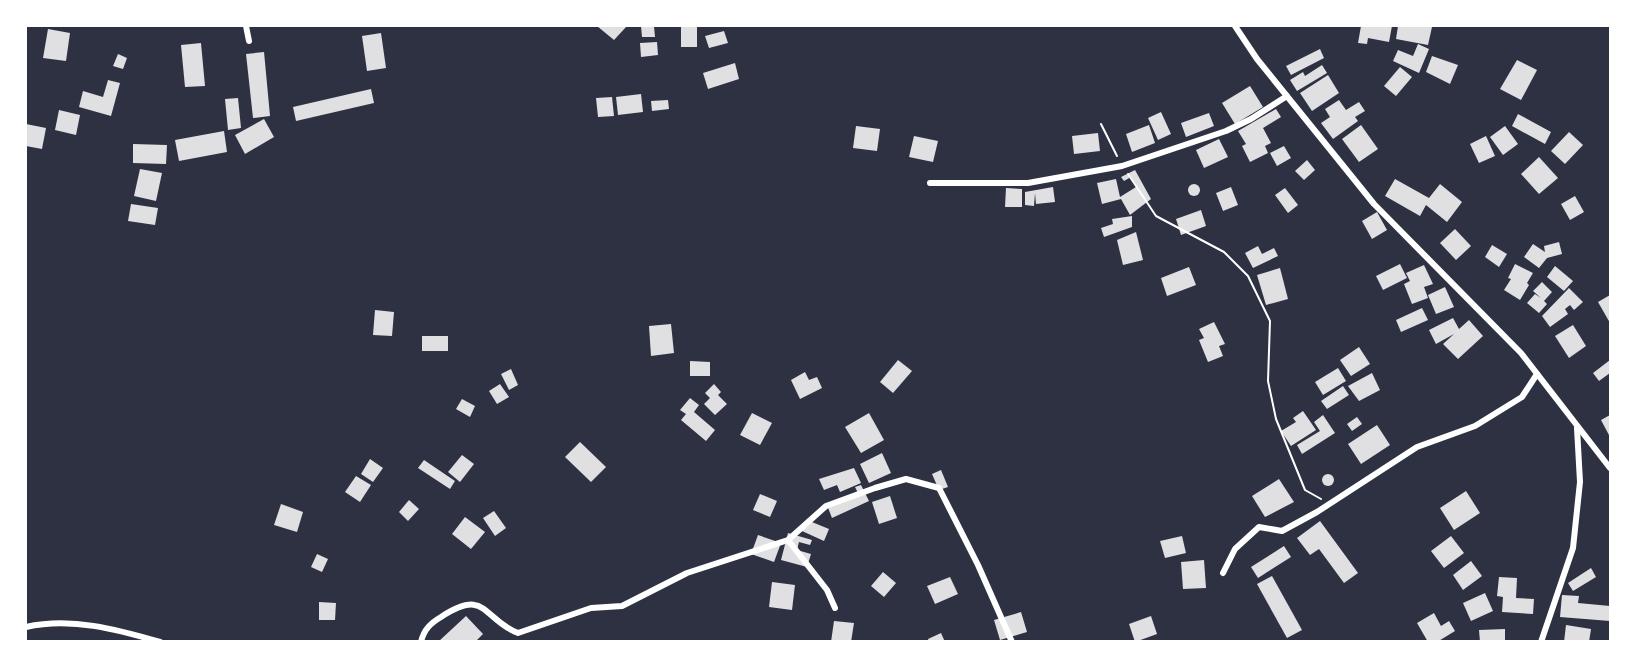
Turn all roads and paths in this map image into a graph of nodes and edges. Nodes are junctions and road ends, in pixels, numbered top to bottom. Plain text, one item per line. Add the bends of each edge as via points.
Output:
1 (246, 26) edge
2 (1235, 26) edge
3 (249, 41) dead end
4 (1287, 96) junction
5 (1101, 124) dead end
6 (1122, 166) junction
7 (930, 183) dead end
8 (1537, 374) junction
9 (1577, 427) junction
10 (1611, 468) edge
11 (1330, 503) junction
12 (788, 540) junction
13 (1222, 573) dead end
14 (836, 608) dead end
15 (26, 627) edge
16 (160, 642) edge
17 (421, 642) edge
18 (1012, 642) edge
19 (1541, 642) edge

1 - 3 street
2 - 4 street
4 - 6 street via 1226,131
4 - 8 street via 1374,204
5 - 6 path
6 - 7 street via 1028,183
6 - 11 path via 1156,216 1224,252 1248,276 1270,321 1268,381 1276,419 1305,490
8 - 9 street
8 - 11 street via 1522,397 1475,426 1417,447
9 - 10 street
9 - 19 street via 1580,482 1573,548
11 - 13 street via 1282,531 1259,527 1235,549
12 - 14 street via 827,590
12 - 17 street via 687,573 622,606 591,608 519,633 508,629 481,606 457,606 431,624
12 - 18 street via 826,506 875,488 906,478 939,488
15 - 16 street via 76,622

